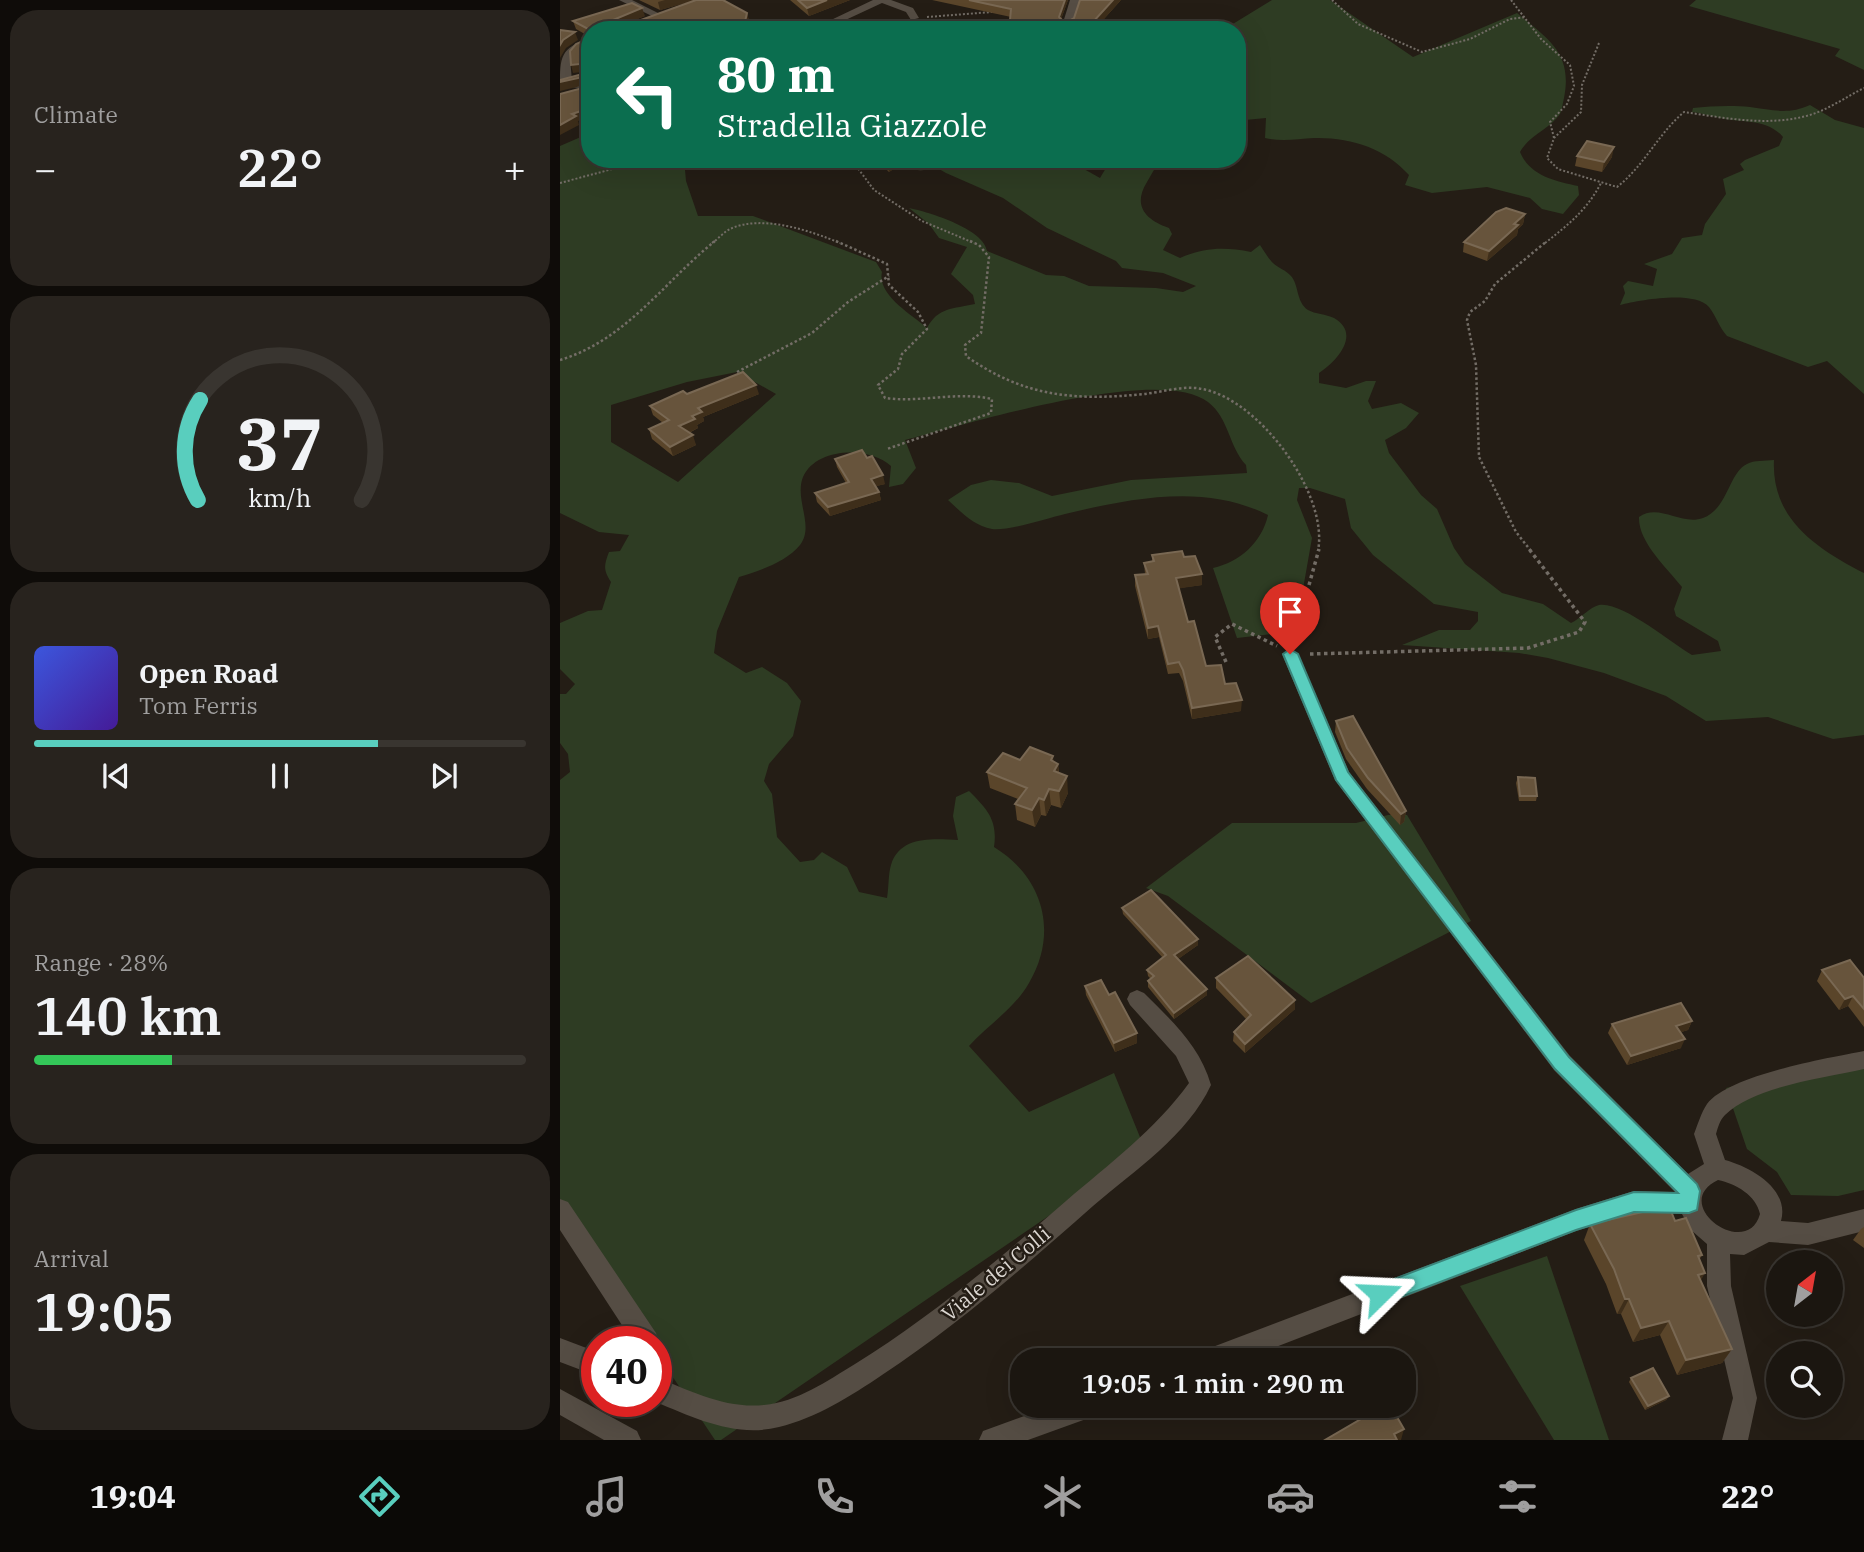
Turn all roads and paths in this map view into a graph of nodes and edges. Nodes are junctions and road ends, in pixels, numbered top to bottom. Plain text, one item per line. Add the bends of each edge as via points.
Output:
1 (624, 0) edge
2 (881, 0) edge
3 (1075, 0) edge
4 (1332, 0) edge
5 (1511, 0) edge
6 (996, 4) edge
7 (672, 13) edge
8 (661, 17) junction
9 (1526, 17) junction
10 (914, 18) joint
11 (648, 21) edge
12 (837, 21) edge
13 (1069, 21) edge
14 (1599, 43) dead end
15 (581, 45) edge
16 (564, 80) edge
17 (581, 87) edge
18 (1864, 88) edge
19 (581, 90) edge
20 (560, 95) edge
21 (1554, 138) junction
22 (616, 168) edge
23 (858, 168) edge
24 (560, 183) edge
25 (1601, 183) junction
26 (889, 276) junction
27 (560, 360) edge
28 (737, 372) edge
29 (887, 449) dead end
30 (1290, 654) junction
31 (1226, 662) dead end
32 (1137, 999) dead end
33 (1864, 1060) edge
34 (1717, 1169) junction
35 (1690, 1197) junction
36 (560, 1210) edge
37 (1864, 1220) edge
38 (1766, 1231) junction
39 (1718, 1239) junction
40 (637, 1326) edge
41 (1240, 1348) edge
42 (560, 1350) edge
43 (581, 1358) edge
44 (672, 1395) edge
45 (560, 1401) edge
46 (1054, 1418) edge
47 (628, 1440) edge
48 (992, 1440) edge
49 (1735, 1440) edge

1 - 8 street
2 - 10 street via 910,10
2 - 12 street
3 - 13 street
4 - 9 path via 1358,24 1422,52
5 - 9 path
6 - 10 path via 993,12
7 - 8 street
8 - 11 street
9 - 21 path via 1541,39 1570,65 1574,86 1567,104 1550,122
14 - 21 path via 1582,85 1581,112
15 - 16 street via 565,58
16 - 17 street
18 - 25 path via 1824,110 1796,118 1767,120 1684,112 1665,126 1629,178 1616,187
19 - 20 street
21 - 25 path via 1547,158 1558,169
22 - 24 path
23 - 30 path via 874,190 922,221 979,245 989,257 981,333 965,345 966,356 990,375 1044,396 1121,397 1201,388 1230,399 1260,421 1304,481 1321,532
25 - 30 path via 1577,218 1510,270 1467,320 1476,365 1479,457 1516,532 1585,621 1578,632 1528,648
26 - 27 path via 887,264 853,246 803,231 740,226 724,233 624,326 584,352
26 - 28 path via 848,302 813,334
26 - 29 path via 889,285 918,312 927,328 902,354 898,369 878,385 885,398 943,400 973,393 992,398 991,413
30 - 31 path via 1232,624 1215,637
30 - 35 street via 1341,775 1562,1063
32 - 44 street, Viale dei Colli via 1186,1053 1198,1071 1200,1086 1154,1138 985,1287 853,1380 779,1415 746,1419
33 - 34 street via 1796,1074 1748,1090 1716,1108 1705,1133
34 - 35 street via 1704,1172 1695,1181
34 - 38 street via 1735,1171 1763,1193 1769,1205
35 - 39 street via 1695,1218
35 - 41 street via 1634,1202 1576,1220
36 - 40 street
37 - 38 street via 1808,1234
38 - 39 street via 1745,1244
39 - 49 street via 1718,1286 1745,1398
42 - 43 street
45 - 47 street
46 - 48 street

